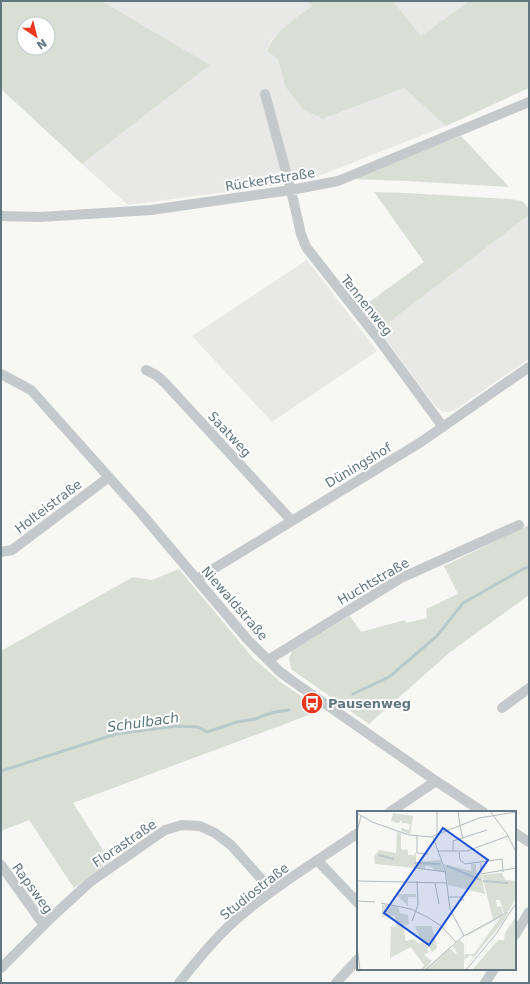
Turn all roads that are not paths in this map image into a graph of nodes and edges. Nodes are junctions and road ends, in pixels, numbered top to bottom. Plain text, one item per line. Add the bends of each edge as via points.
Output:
1 (264, 94) dead end
2 (529, 102) edge
3 (291, 190) junction
4 (1, 216) edge
5 (529, 367) edge
6 (146, 370) dead end
7 (1, 374) edge
8 (443, 427) junction
9 (109, 477) junction
10 (291, 520) junction
11 (519, 526) dead end
12 (1, 552) edge
13 (197, 579) junction
14 (268, 660) junction
15 (529, 688) edge
16 (502, 708) dead end
17 (436, 782) junction
18 (392, 811) edge
19 (481, 811) edge
20 (357, 834) edge
21 (516, 834) edge
22 (529, 842) edge
23 (317, 860) junction
24 (1, 865) edge
25 (272, 891) junction
26 (357, 902) edge
27 (529, 912) edge
28 (44, 925) junction
29 (516, 932) edge
30 (357, 960) edge
31 (1, 968) edge
32 (493, 970) edge
33 (179, 983) edge
34 (336, 983) edge
35 (486, 983) edge

1 - 3 street, Tennenweg
2 - 3 street, Rückertstraße via 338,181
3 - 4 street, Rückertstraße via 151,210 40,217
3 - 8 street, Tennenweg via 306,248 380,341
5 - 8 street, Düningshof
6 - 10 street, Saatweg via 165,383
7 - 9 street, Niewaldstraße via 31,390
8 - 10 street, Düningshof
9 - 12 street, Holteistraße via 12,550
9 - 13 street, Niewaldstraße
10 - 13 street, Düningshof
11 - 14 street, Huchtstraße via 401,578
13 - 14 street, Niewaldstraße
14 - 17 street, Niewaldstraße via 291,680
15 - 16 street
17 - 18 street
17 - 19 street, Niewaldstraße
20 - 23 street, Studiostraße
21 - 22 street
23 - 25 street, Studiostraße
23 - 26 street
24 - 28 street, Rapsweg
25 - 28 street, Florastraße via 231,845 215,833 200,826 182,825 166,830 90,882
25 - 33 street, Studiostraße via 244,912
27 - 29 street
28 - 31 street, Florastraße
30 - 34 street
32 - 35 street

